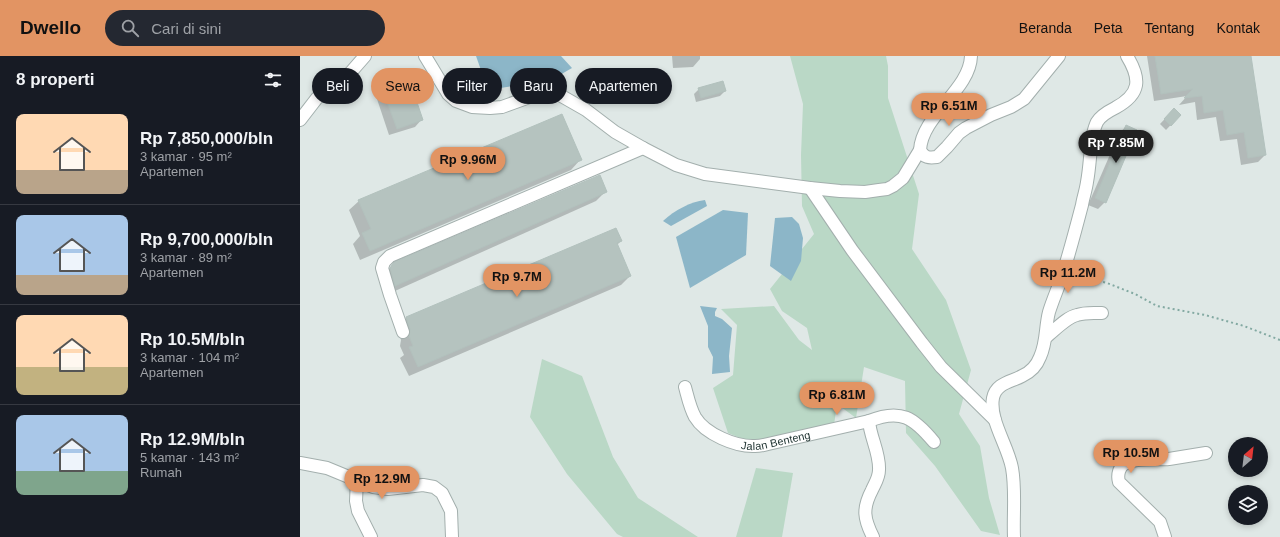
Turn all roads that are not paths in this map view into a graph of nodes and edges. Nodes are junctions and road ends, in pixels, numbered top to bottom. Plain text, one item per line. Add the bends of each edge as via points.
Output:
1 (366, 56) edge
2 (425, 56) edge
3 (971, 56) edge
4 (1058, 56) edge
5 (1127, 56) edge
6 (300, 120) edge
7 (643, 148) junction
8 (920, 150) junction
9 (810, 188) junction
10 (1102, 313) dead end
11 (403, 332) dead end
12 (1046, 337) junction
13 (685, 388) dead end
14 (995, 420) junction
15 (869, 421) junction
16 (934, 442) dead end
17 (1206, 453) dead end
18 (300, 463) edge
19 (357, 480) junction
20 (371, 537) edge
21 (452, 537) edge
22 (874, 537) edge
23 (1014, 537) edge
24 (1165, 537) edge

1 - 6 street via 351,72 317,98
2 - 7 street via 448,94 456,101 472,107 490,108 502,107 536,95 558,94
3 - 8 street via 969,66 955,91 928,125 920,143
4 - 8 street via 1024,99 966,128 937,157 926,157
5 - 12 street via 1135,70 1135,90 1125,103 1104,114 1097,122 1093,133 1087,182 1063,272 1049,313
7 - 9 street via 704,174
7 - 11 street via 390,256 382,268
8 - 9 street via 903,178 887,189 865,192
9 - 14 street via 852,250 941,367
10 - 12 street via 1077,315
12 - 14 street via 1040,358 1032,369 1024,376 1004,383 994,393 992,408
13 - 15 street, Jalan Benteng via 689,405 707,431 742,445 768,444
14 - 23 street via 1012,468
15 - 16 street, Jalan Benteng via 891,415 900,416 913,421
15 - 22 street via 879,469 866,508 866,520
17 - 24 street via 1132,461 1123,464 1120,469 1120,482 1160,522
18 - 19 street via 327,468
19 - 20 street via 358,511
19 - 21 street via 373,487 388,489 423,485 434,487 442,494 451,511

